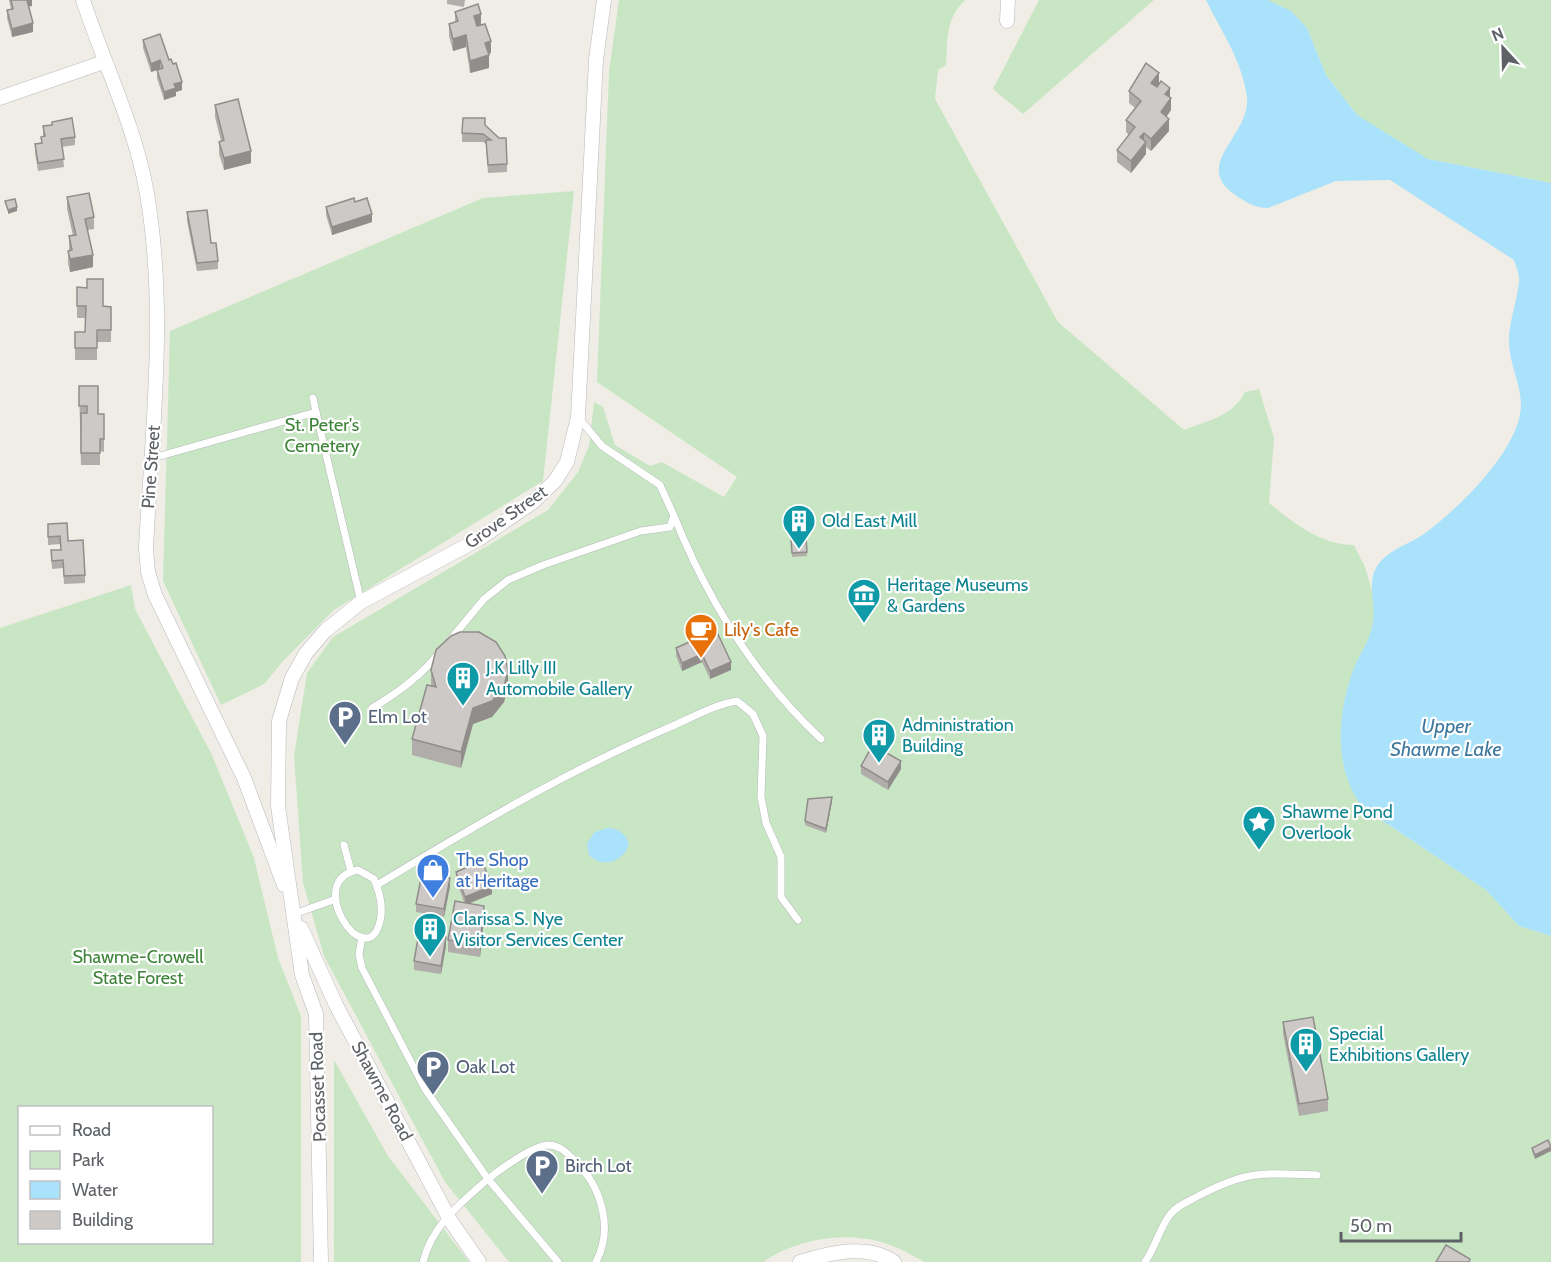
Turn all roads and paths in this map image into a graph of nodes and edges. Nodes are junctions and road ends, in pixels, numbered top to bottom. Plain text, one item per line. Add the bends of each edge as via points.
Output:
1 (83, 0) edge
2 (604, 0) edge
3 (1008, 0) edge
4 (1007, 21) dead end
5 (104, 62) junction
6 (0, 98) edge
7 (313, 398) dead end
8 (316, 412) junction
9 (578, 417) junction
10 (153, 458) junction
11 (674, 516) junction
12 (361, 602) junction
13 (372, 708) dead end
14 (821, 739) dead end
15 (344, 845) dead end
16 (351, 872) junction
17 (377, 885) junction
18 (336, 899) junction
19 (294, 914) junction
20 (798, 920) dead end
21 (362, 938) junction
22 (1317, 1175) dead end
23 (488, 1179) junction
24 (447, 1214) junction
25 (321, 1262) edge
26 (423, 1262) edge
27 (479, 1262) edge
28 (558, 1262) edge
29 (596, 1262) edge
30 (800, 1262) edge
31 (894, 1262) edge
32 (1145, 1262) edge

1 - 5 street, Pine Street
2 - 9 street, Grove Street via 596,60
3 - 4 street
5 - 6 street
5 - 10 street, Pine Street via 139,156 153,239 158,304
7 - 8 lane
8 - 10 lane
8 - 12 lane
9 - 11 lane via 602,446 660,485
9 - 12 street, Grove Street via 567,462 555,481 533,502 479,539
10 - 19 street, Pine Street via 146,548 155,595 244,778
11 - 13 lane via 670,527 641,531 508,580 484,599 426,669 398,693
11 - 14 lane via 705,588 729,627 784,704
12 - 19 street, Grove Street via 325,631 306,653 292,678 279,721 278,806
15 - 16 lane
16 - 17 lane via 364,872
16 - 18 lane via 339,882
17 - 20 lane via 507,806 623,747 737,701 753,714 763,736 761,797 766,823 781,856 781,897
17 - 21 lane via 379,928
18 - 19 lane
18 - 21 lane via 346,928
19 - 24 street, Shawme Road via 336,1005
19 - 25 street, Pocasset Road via 302,975 316,1014
21 - 23 lane via 362,968 421,1081
22 - 32 lane via 1244,1175 1178,1206
23 - 24 lane
23 - 28 lane
23 - 29 lane via 538,1148 556,1146 566,1151 587,1172 599,1195 603,1227
24 - 26 lane
24 - 27 street, Shawme Road
30 - 31 street via 863,1251

